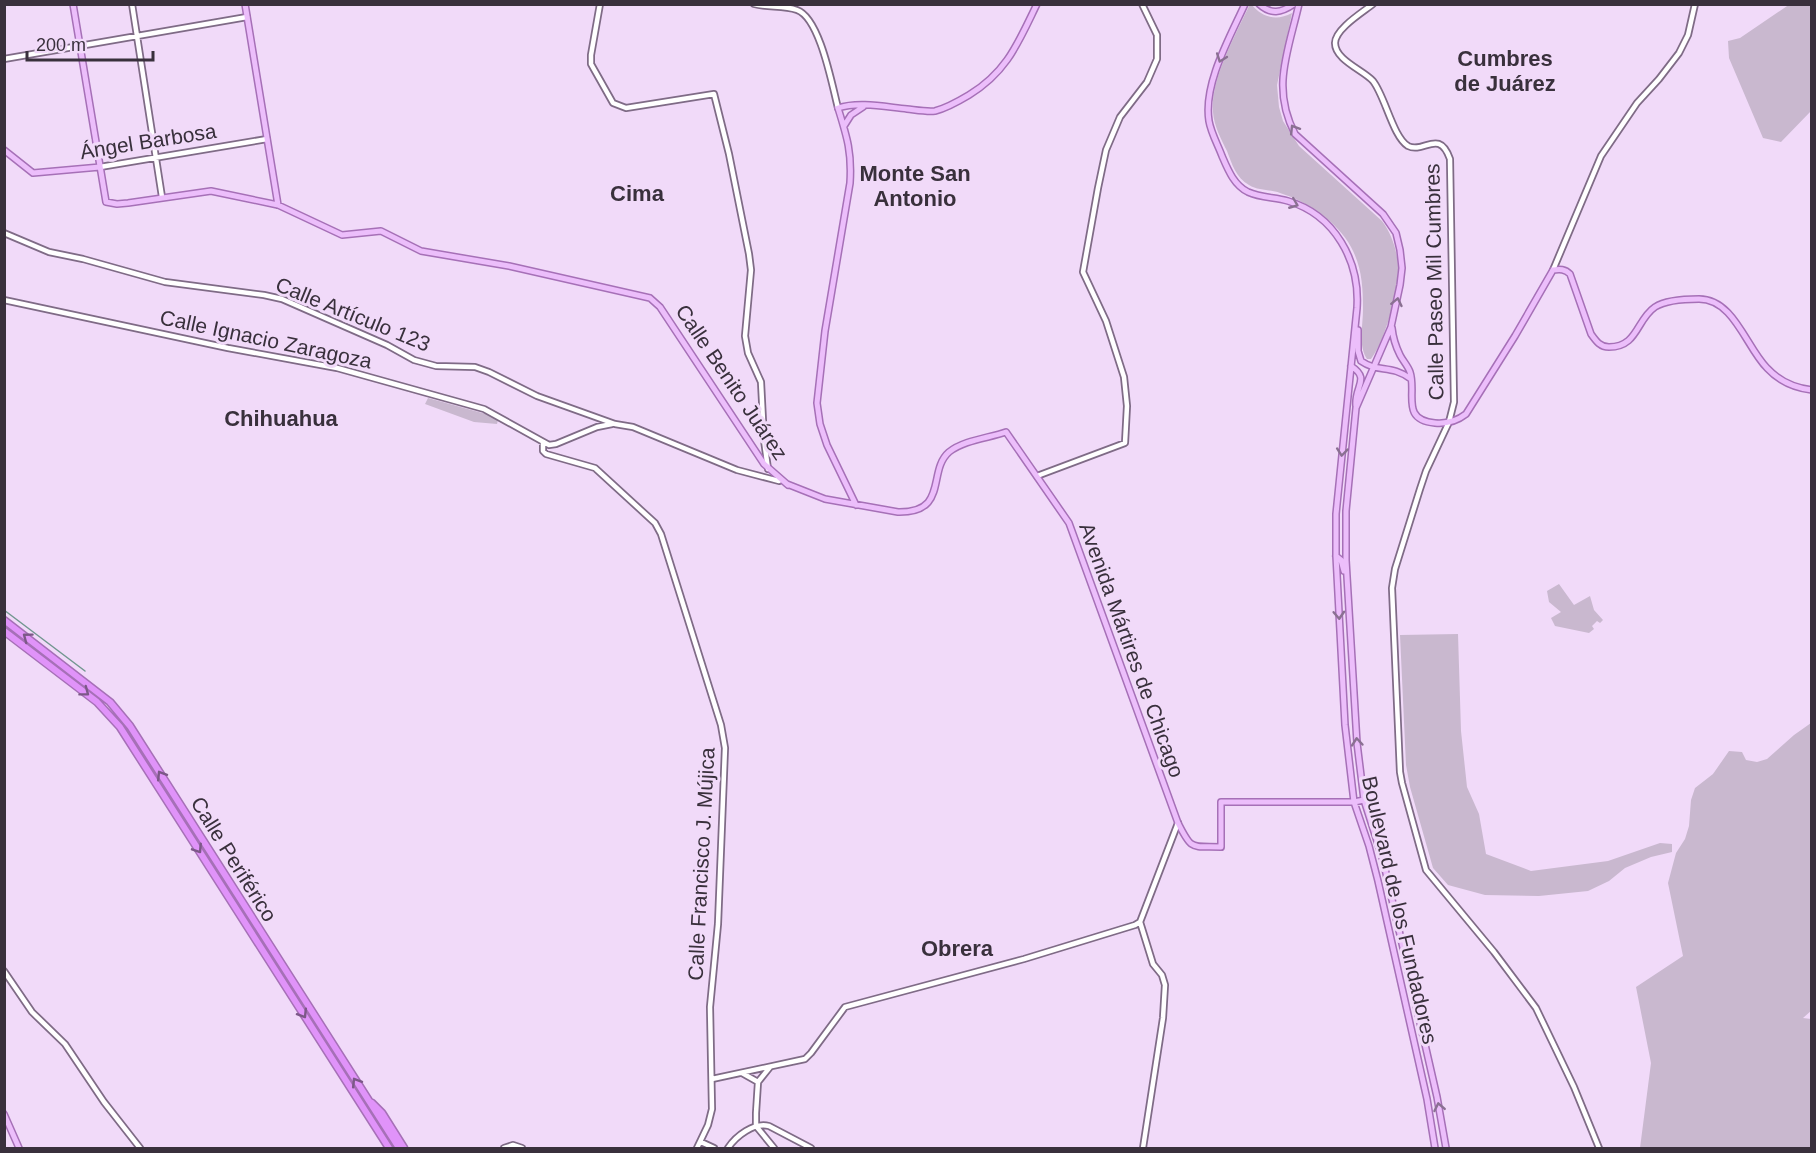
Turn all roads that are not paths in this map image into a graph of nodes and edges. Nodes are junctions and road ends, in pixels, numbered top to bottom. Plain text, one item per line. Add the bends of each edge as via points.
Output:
1 (73, 4) edge
2 (132, 4) edge
3 (245, 4) edge
4 (600, 4) edge
5 (754, 4) edge
6 (1037, 4) edge
7 (1142, 4) edge
8 (1245, 4) edge
9 (1259, 4) edge
10 (1294, 4) edge
11 (1299, 4) edge
12 (1373, 4) edge
13 (1695, 4) edge
14 (247, 17) junction
15 (137, 36) junction
16 (80, 46) junction
17 (4, 59) edge
18 (865, 106) junction
19 (838, 108) junction
20 (844, 126) junction
21 (267, 139) junction
22 (4, 150) edge
23 (156, 158) junction
24 (100, 167) junction
25 (162, 197) junction
26 (278, 205) junction
27 (4, 233) edge
28 (1553, 270) junction
29 (4, 300) edge
30 (1356, 321) junction
31 (1391, 327) junction
32 (1351, 366) junction
33 (1374, 367) junction
34 (1411, 379) junction
35 (1812, 390) edge
36 (1356, 408) junction
37 (1449, 422) junction
38 (615, 424) junction
39 (1006, 432) joint
40 (543, 442) junction
41 (768, 469) junction
42 (1037, 476) junction
43 (779, 481) joint
44 (789, 484) junction
45 (856, 505) junction
46 (1336, 556) junction
47 (1347, 575) junction
48 (675, 586) joint
49 (4, 620) edge
50 (4, 631) edge
51 (1364, 800) junction
52 (1354, 802) junction
53 (1178, 823) junction
54 (1140, 922) junction
55 (4, 971) edge
56 (770, 1067) junction
57 (742, 1073) junction
58 (712, 1079) junction
59 (758, 1082) junction
60 (369, 1102) junction
61 (4, 1114) edge
62 (756, 1126) junction
63 (701, 1142) junction
64 (19, 1149) edge
65 (140, 1149) edge
66 (389, 1149) edge
67 (399, 1149) edge
68 (404, 1149) edge
69 (504, 1149) edge
70 (522, 1149) edge
71 (697, 1149) edge
72 (714, 1149) edge
73 (728, 1149) edge
74 (774, 1149) edge
75 (811, 1149) edge
76 (1143, 1149) edge
77 (1435, 1149) edge
78 (1446, 1149) edge
79 (1599, 1149) edge

1 - 16 main road
2 - 15 street
3 - 14 main road
4 - 41 street via 591,64 613,103 626,108 714,94 749,254 745,336 761,382
5 - 19 street via 796,9 808,17 822,49
6 - 18 main road via 1016,47 984,86 934,111
7 - 42 street via 1157,34 1157,58 1146,82 1120,117 1106,150 1083,272 1106,321 1124,377 1125,443
8 -> 30 main road, Boulevard de los Fundadores via 1216,72 1209,110 1212,130 1230,172 1241,187 1295,203 1335,233 1350,255 1356,274
9 - 10 main road via 1277,13
31 -> 11 main road, Boulevard de los Fundadores via 1402,268 1396,233 1383,214 1295,134 1284,110 1283,76
12 - 37 street, Calle Paseo Mil Cumbres via 1338,34 1338,52 1372,80 1408,146 1438,144 1450,159 1454,402
13 - 28 street via 1679,53 1637,102 1601,156
14 - 15 street
14 - 21 main road
15 - 16 street
15 - 23 street
16 - 17 street
16 - 24 main road
18 - 19 main road
18 - 20 main road via 853,112
19 - 20 main road
20 - 45 main road via 850,148 850,183 817,403 827,445
21 - 23 street, Ángel Barbosa
21 - 26 main road
22 - 24 main road, Ángel Barbosa via 33,173
23 - 24 street, Ángel Barbosa
23 - 25 street
24 - 25 main road via 106,202
25 - 26 main road via 210,191
26 - 41 main road, Calle Benito Juárez via 342,235 381,231 421,250 650,298 660,307
27 - 38 street, Calle Artículo 123 via 49,252 165,282 282,299 414,360 436,366 475,367 537,396
28 - 35 main road via 1570,274 1591,334 1604,347 1627,342 1658,305 1709,300 1719,303 1727,312 1766,368 1788,384
28 - 37 main road via 1466,414
29 - 40 street, Calle Ignacio Zaragoza via 337,368 484,409
30 - 32 main road, Boulevard de los Fundadores
30 - 33 main road via 1359,358
31 - 33 main road, Boulevard de los Fundadores
31 - 34 main road
32 - 36 main road via 1362,376
32 -> 46 main road, Boulevard de los Fundadores via 1336,514
33 - 34 main road via 1394,369
33 - 36 main road, Boulevard de los Fundadores
34 - 37 main road via 1413,410 1419,418 1426,422
36 - 47 main road, Boulevard de los Fundadores via 1346,511
37 - 79 street via 1422,480 1392,588 1402,783 1426,870 1536,1008
38 - 40 street via 597,427 552,446
38 - 43 street, Calle Artículo 123 via 633,427 737,470
39 - 42 main road, Avenida Mártires de Chicago
39 - 45 main road, Calle Benito Juárez via 949,452 933,495 918,510 898,512
40 - 48 street, Calle Ignacio Zaragoza via 546,454 595,468 652,520 661,534
41 - 44 main road, Calle Benito Juárez
42 - 53 main road, Avenida Mártires de Chicago via 1069,523
43 - 44 main road, Calle Benito Juárez
44 - 45 main road, Calle Benito Juárez via 825,499
46 - 47 main road
46 -> 52 main road, Boulevard de los Fundadores via 1345,725
51 -> 47 main road, Boulevard de los Fundadores
48 - 58 street, Calle Francisco J. Mújica via 721,724 725,748 719,914 710,1007
60 -> 49 highway, Calle Periférico via 130,726 110,702
50 -> 66 highway, Calle Periférico via 98,702 120,727
51 - 52 main road
78 -> 51 main road, Boulevard de los Fundadores via 1383,860
52 - 53 main road, Avenida Mártires de Chicago via 1221,801 1221,846 1193,846
52 - 77 main road, Boulevard de los Fundadores via 1378,881
53 - 54 street
54 - 56 street via 1024,959 845,1007 805,1059
54 - 76 street via 1153,964 1166,985
55 - 65 street via 32,1012 65,1044
56 - 57 street
56 - 59 street
57 - 58 street
57 - 59 street
58 - 63 street, Calle Francisco J. Mújica via 711,1117
59 - 62 street
60 - 67 highway, Calle Periférico
60 - 68 highway via 382,1113
61 - 64 main road
62 - 73 street
62 - 74 street
62 - 75 street via 769,1126
63 - 71 street, Calle Francisco J. Mújica
63 - 72 street
69 - 70 street via 513,1145

